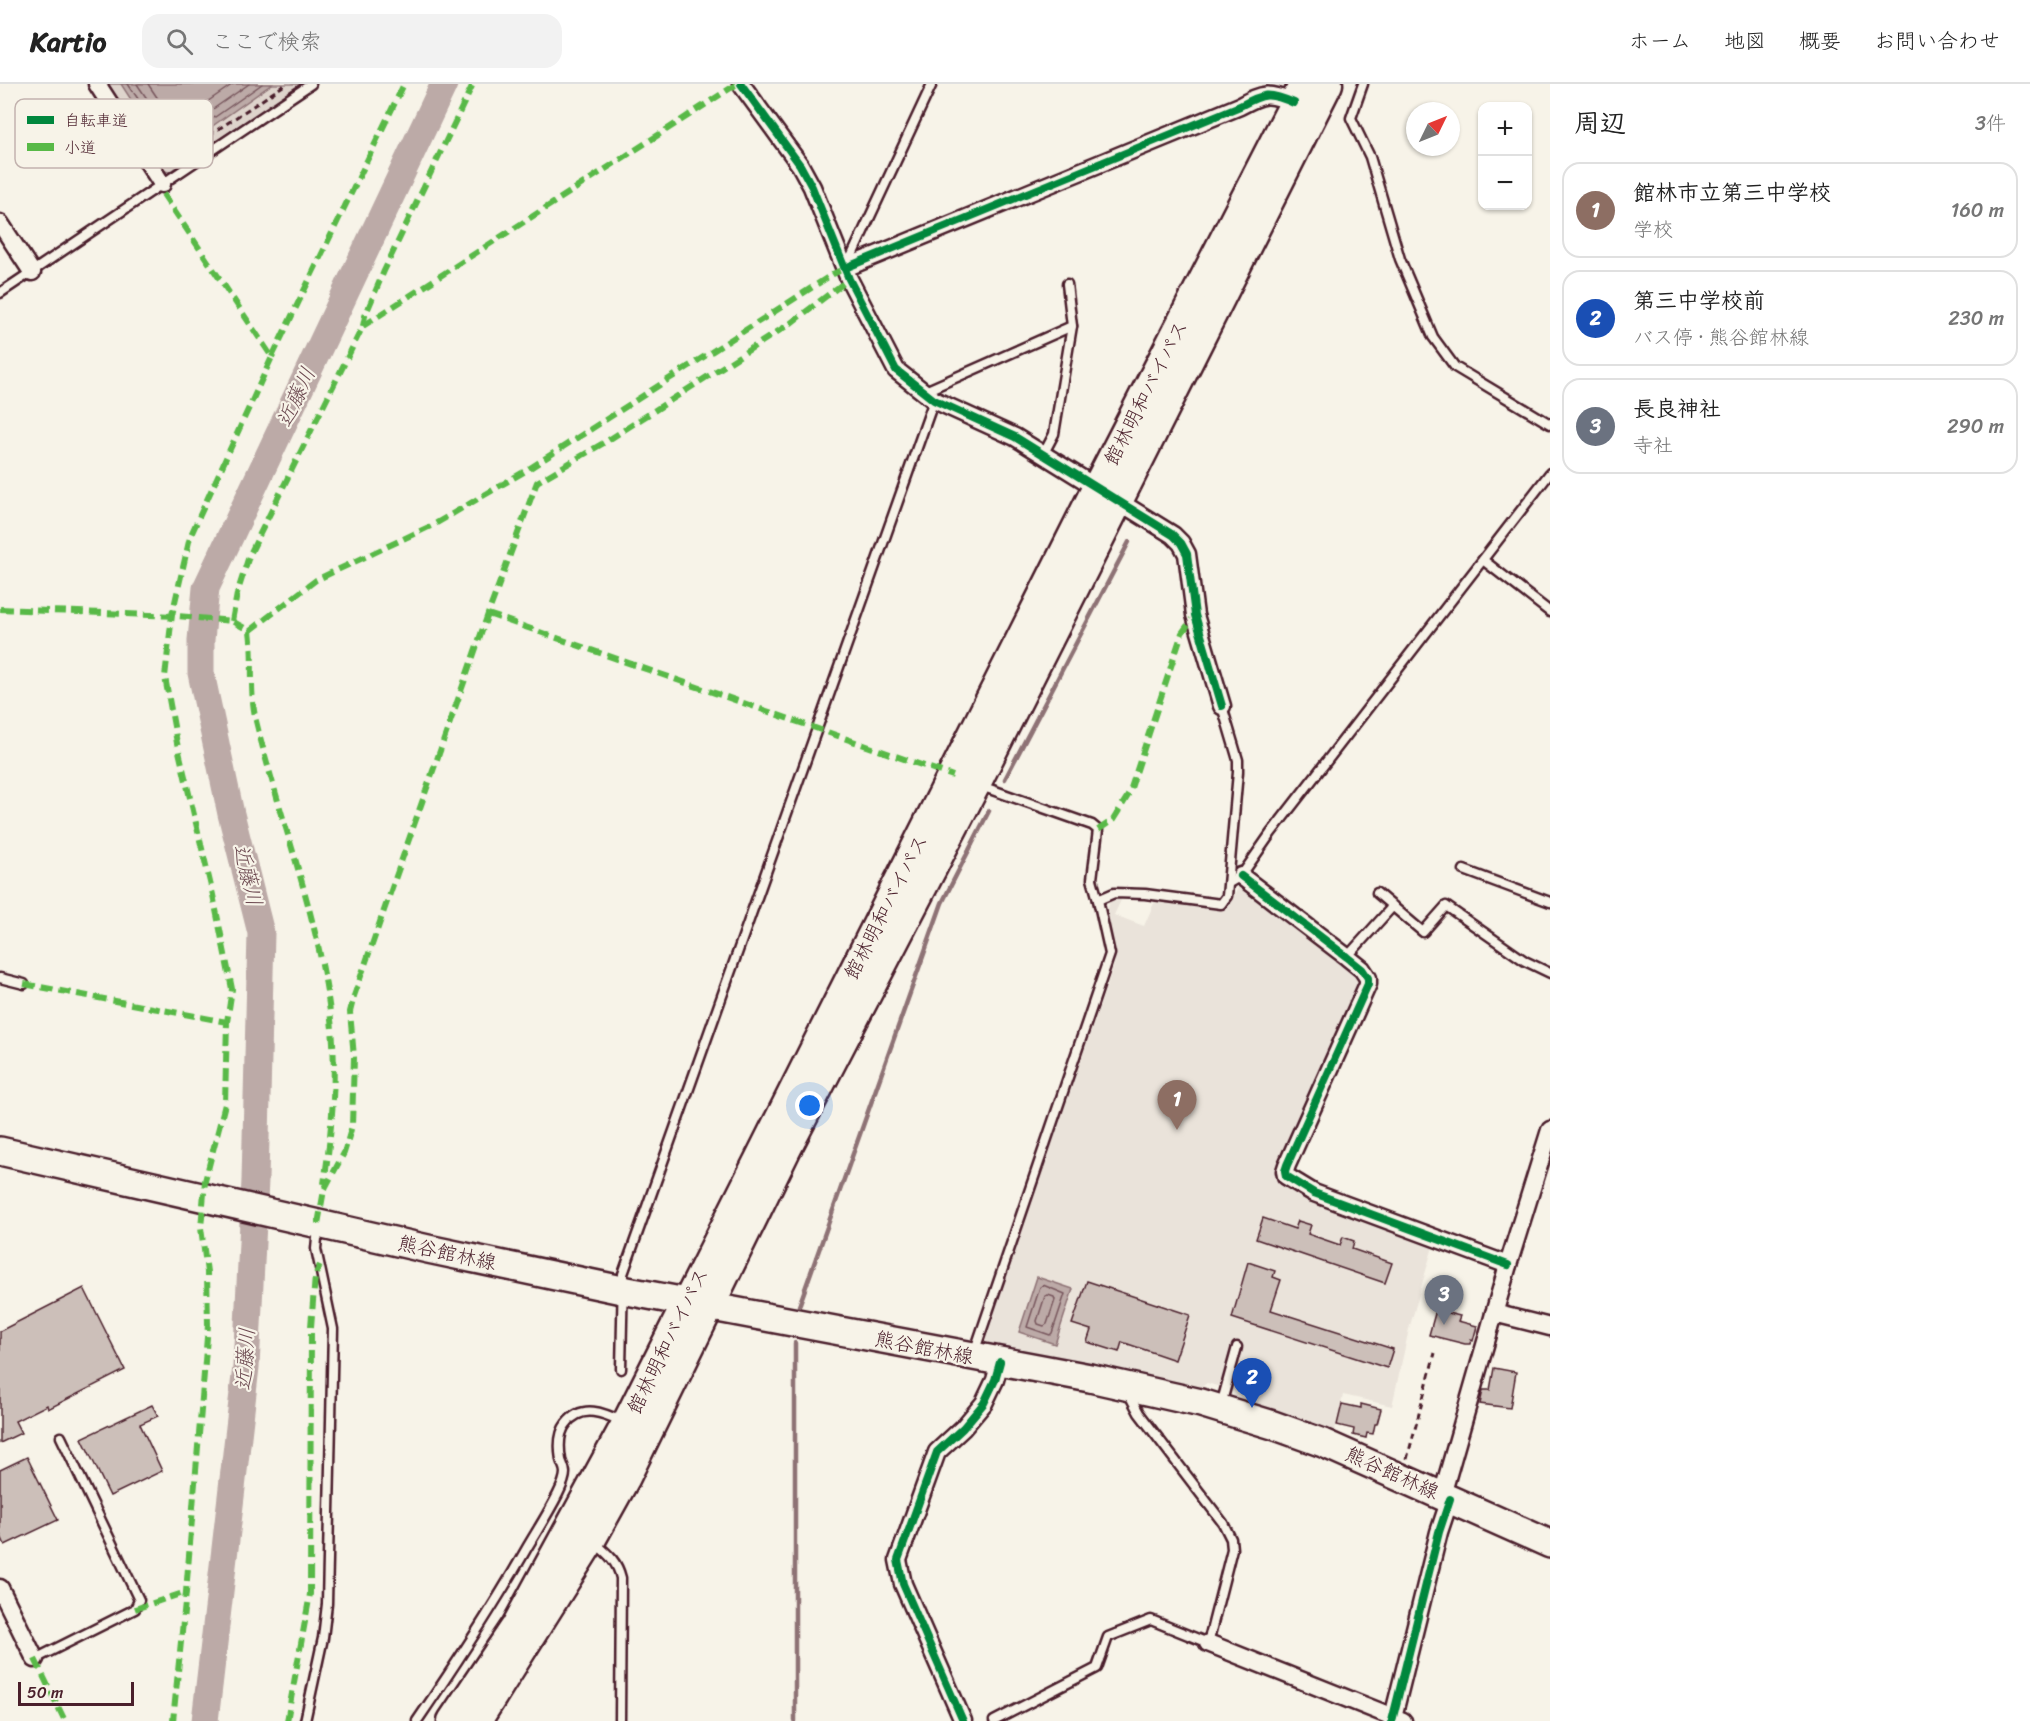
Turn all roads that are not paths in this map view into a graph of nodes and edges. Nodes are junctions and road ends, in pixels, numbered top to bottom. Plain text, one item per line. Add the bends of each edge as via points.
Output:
1 (97, 84) edge
2 (311, 84) edge
3 (741, 84) edge
4 (932, 84) edge
5 (1328, 84) edge
6 (1363, 84) edge
7 (1259, 89) edge
8 (1299, 94) edge
9 (107, 99) edge
10 (213, 150) edge
11 (152, 168) edge
12 (186, 168) edge
13 (162, 184) junction
14 (0, 223) edge
15 (845, 268) junction
16 (32, 272) junction
17 (1067, 284) dead end
18 (0, 293) edge
19 (1072, 326) junction
20 (928, 396) junction
21 (1550, 424) edge
22 (1044, 453) junction
23 (1550, 473) edge
24 (1107, 494) junction
25 (1483, 560) junction
26 (1550, 612) edge
27 (1222, 706) joint
28 (976, 784) junction
29 (1464, 870) dead end
30 (1235, 880) junction
31 (1377, 893) dead end
32 (1098, 900) junction
33 (1550, 902) edge
34 (1393, 906) junction
35 (1347, 957) junction
36 (1550, 973) edge
37 (0, 978) edge
38 (24, 984) dead end
39 (1550, 1130) edge
40 (0, 1151) edge
41 (318, 1224) junction
42 (1508, 1264) junction
43 (622, 1290) junction
44 (699, 1305) junction
45 (1494, 1313) junction
46 (1550, 1327) edge
47 (1238, 1347) dead end
48 (974, 1357) junction
49 (1000, 1362) junction
50 (621, 1369) dead end
51 (1130, 1386) junction
52 (1220, 1409) junction
53 (626, 1424) junction
54 (61, 1437) dead end
55 (1446, 1497) junction
56 (591, 1540) junction
57 (1550, 1544) edge
58 (0, 1588) edge
59 (1208, 1643) junction
60 (35, 1659) joint
61 (1396, 1720) edge
62 (305, 1721) edge
63 (417, 1721) edge
64 (452, 1721) edge
65 (477, 1721) edge
66 (620, 1721) edge
67 (963, 1721) edge
68 (993, 1721) edge

1 - 9 street
2 - 10 lane
3 - 15 street via 800,165
4 - 15 lane
5 - 24 highway, 館林明和バイパス
6 - 21 lane via 1351,118 1370,157 1400,259 1433,337 1455,367
7 - 8 street via 1278,96
7 - 15 street via 1240,106
8 - 24 highway, 館林明和バイパス
11 - 13 street
12 - 13 lane
13 - 16 lane
14 - 16 street
15 - 20 street via 896,370
16 - 18 lane
17 - 19 lane
19 - 20 lane
19 - 22 lane via 1054,434
20 - 22 street
20 - 43 lane via 625,1267
22 - 24 street
23 - 25 lane
24 - 27 street via 1173,535 1187,554 1194,615
24 - 28 highway, 館林明和バイパス
24 - 44 highway, 館林明和バイパス
25 - 26 lane
25 - 30 lane
27 - 30 lane via 1238,760
28 - 32 lane via 1098,830 1092,879
28 - 44 highway, 館林明和バイパス via 786,1150
29 - 33 lane
30 - 32 lane via 1221,904 1114,893
30 - 35 street
31 - 34 lane
32 - 48 lane via 1109,946 1108,962
34 - 35 lane
34 - 36 lane via 1423,932 1446,906 1525,961
35 - 42 street via 1366,974 1368,984 1287,1165 1286,1176 1314,1193
37 - 38 lane
39 - 42 street
40 - 41 main road, 熊谷館林線
41 - 43 main road, 熊谷館林線
41 - 62 lane via 316,1249 333,1329 327,1604
42 - 45 street
43 - 44 main road, 熊谷館林線
43 - 50 lane
44 - 48 main road, 熊谷館林線
44 - 53 highway, 館林明和バイパス
44 - 56 highway, 館林明和バイパス via 625,1479
45 - 46 street
45 - 55 street
47 - 52 lane
48 - 49 main road, 熊谷館林線
49 - 51 main road, 熊谷館林線
49 - 67 street via 977,1413 937,1452 898,1560 903,1584
51 - 52 main road, 熊谷館林線
51 - 59 lane via 1139,1413 1231,1539 1232,1549
52 - 55 main road, 熊谷館林線 via 1323,1443
53 - 63 lane via 593,1410 582,1412 566,1424 560,1435 565,1472 558,1494 506,1584
53 - 64 highway, 館林明和バイパス via 516,1626
54 - 60 lane via 139,1600 135,1609
55 - 57 main road, 熊谷館林線
55 - 61 street
56 - 65 highway, 館林明和バイパス
56 - 66 lane via 612,1556 621,1578
58 - 60 street
59 - 61 street
59 - 68 lane via 1151,1620 1108,1637 1097,1668

